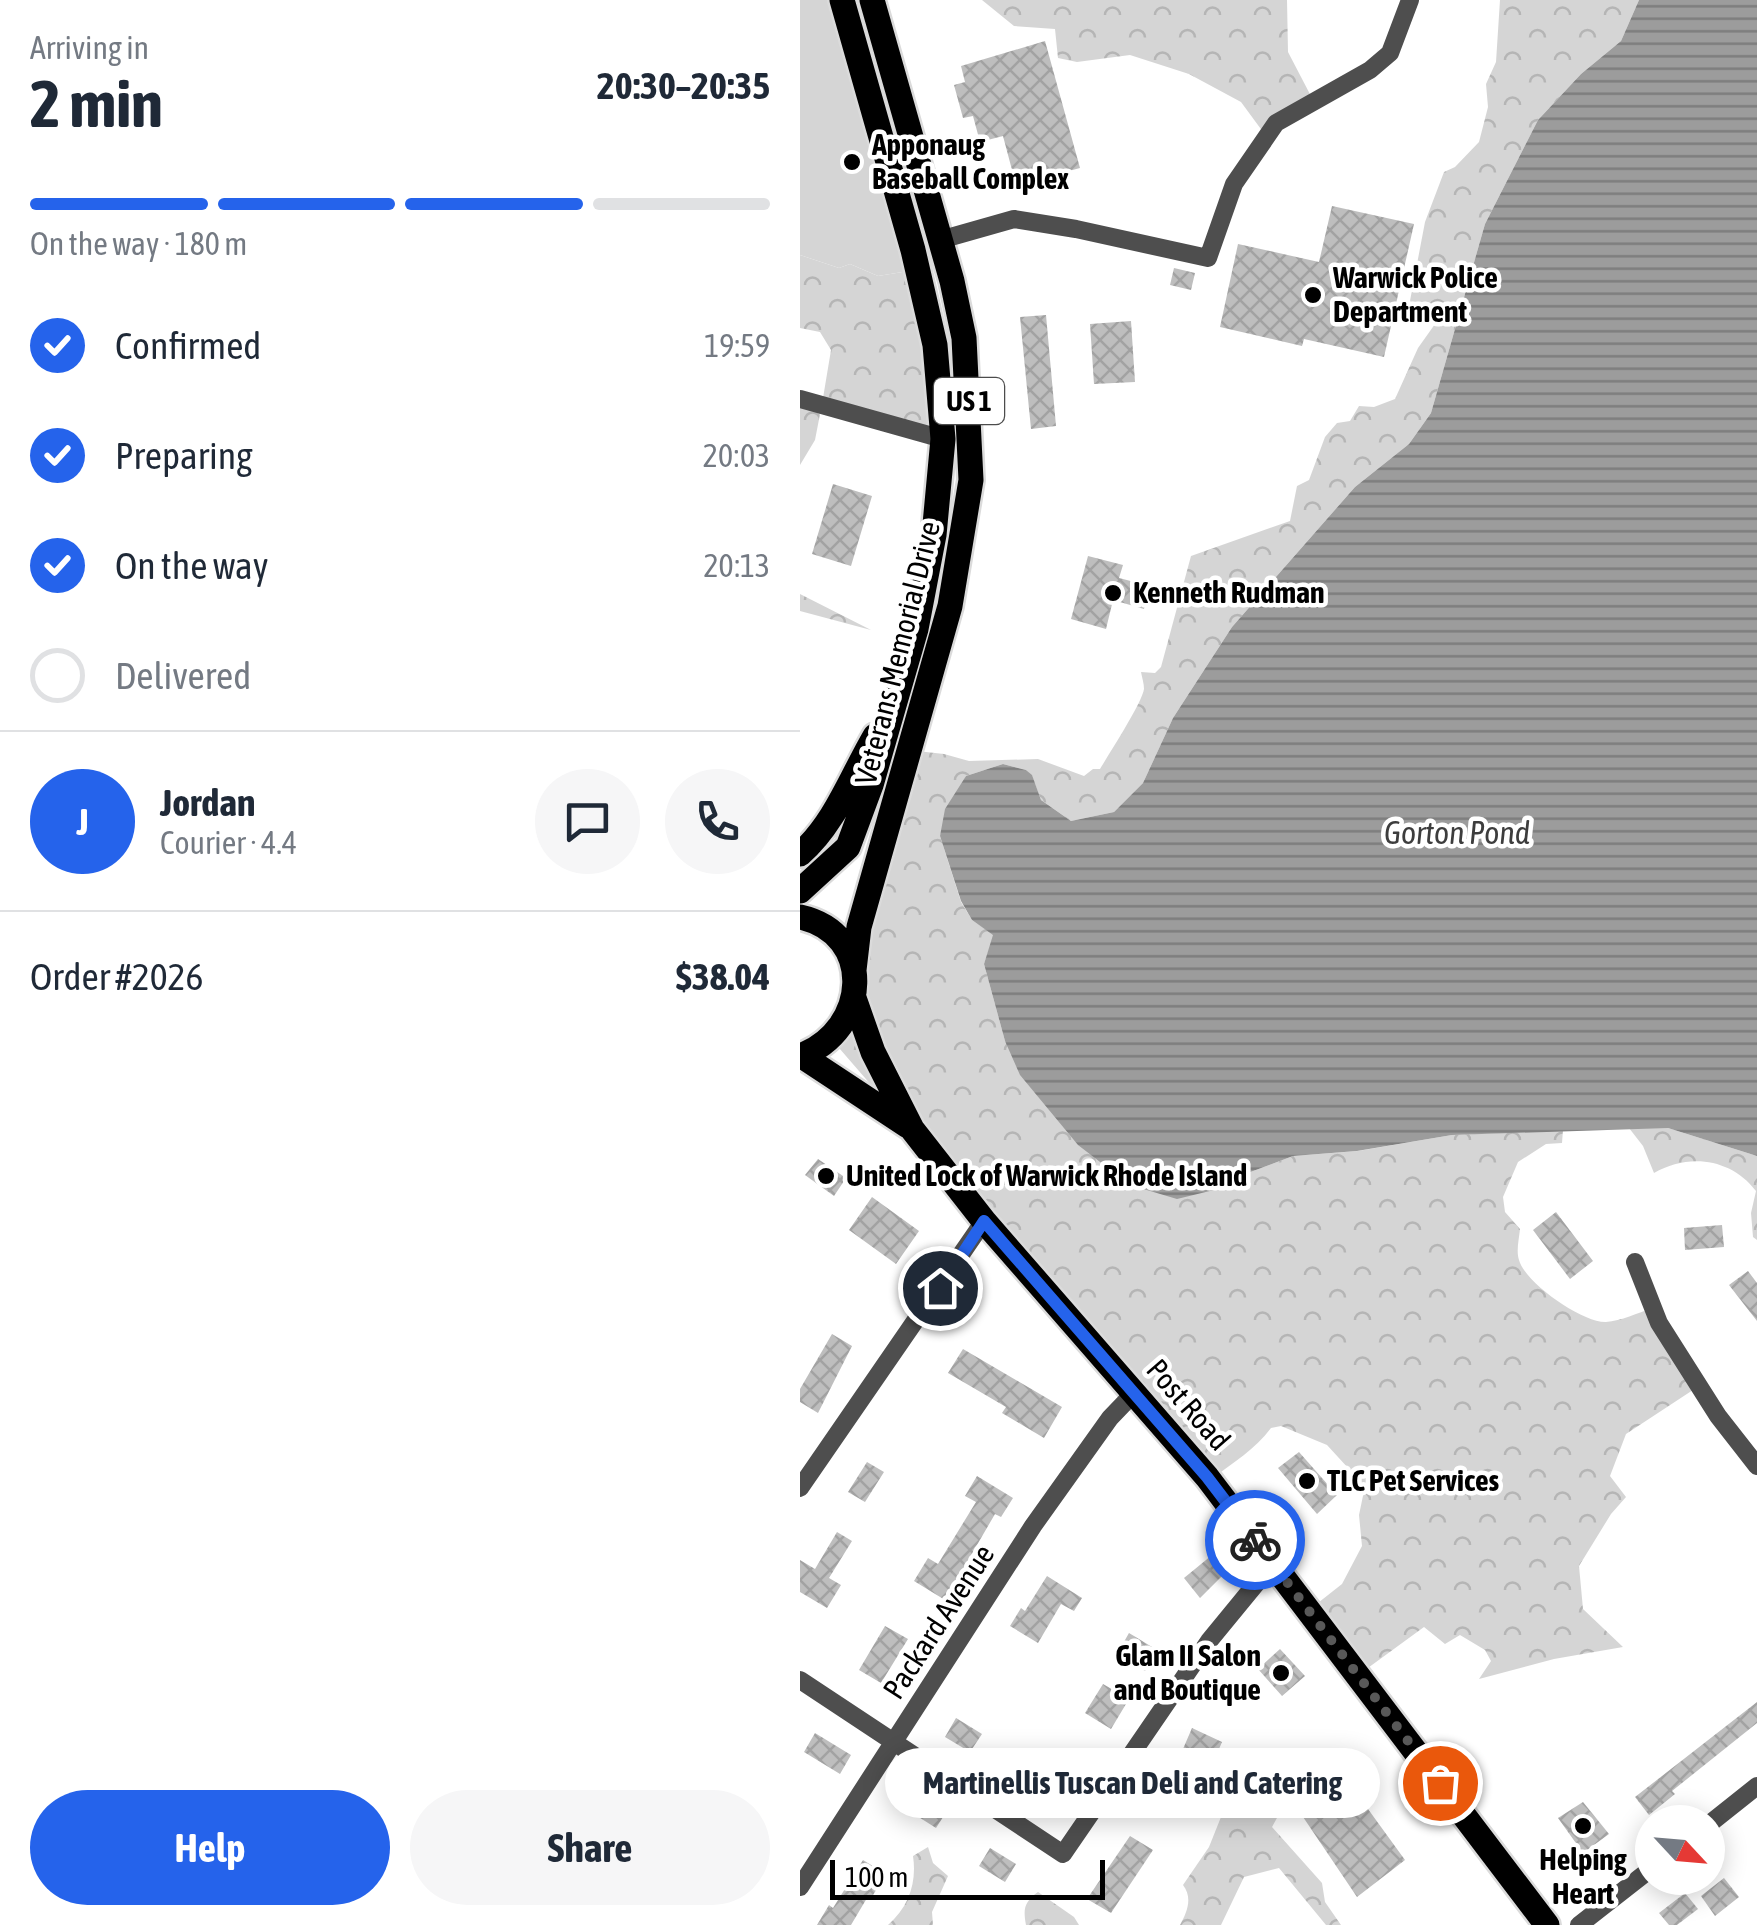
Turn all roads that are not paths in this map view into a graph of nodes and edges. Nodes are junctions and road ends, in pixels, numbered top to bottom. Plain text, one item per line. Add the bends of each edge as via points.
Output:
1 (842, 0) edge
2 (872, 0) edge
3 (1410, 0) edge
4 (940, 240) junction
5 (800, 399) edge
6 (942, 439) junction
7 (892, 706) junction
8 (800, 854) edge
9 (800, 891) edge
10 (800, 916) edge
11 (854, 970) junction
12 (854, 998) junction
13 (801, 1056) edge
14 (912, 1129) junction
15 (984, 1221) junction
16 (1635, 1262) dead end
17 (1134, 1393) junction
18 (1757, 1466) edge
19 (800, 1488) edge
20 (1273, 1564) junction
21 (800, 1680) edge
22 (894, 1742) junction
23 (1757, 1786) edge
24 (1725, 1811) edge
25 (1635, 1881) edge
26 (800, 1887) edge
27 (1546, 1925) edge
28 (1579, 1925) edge

1 - 6 main road, Veterans Memorial Drive / US 1 via 930,326
2 - 4 main road, Veterans Memorial Drive / US 1
3 - 4 street via 1390,53 1276,123 1234,184 1208,258 1014,219
4 - 11 main road, Veterans Memorial Drive / US 1 via 964,338 972,480 950,606 859,927
5 - 6 street
6 - 7 main road, Veterans Memorial Drive / US 1 via 934,535
7 - 8 main road via 833,812
7 - 9 main road, Veterans Memorial Drive / US 1 via 848,847
10 - 11 main road via 830,931
11 - 12 main road, Post Road / US 1
12 - 13 main road, Post Road via 836,1035
12 - 14 main road, Post Road
13 - 14 main road, Post Road
14 - 15 main road, Post Road
15 - 17 main road, Post Road
15 - 19 street
16 - 18 street via 1659,1324
17 - 20 main road, Post Road
17 - 22 street, Packard Avenue via 1033,1526
20 - 22 street via 1209,1642 1063,1854
20 - 27 main road, Post Road
21 - 22 street
22 - 26 street, Packard Avenue
23 - 24 street
25 - 28 street

